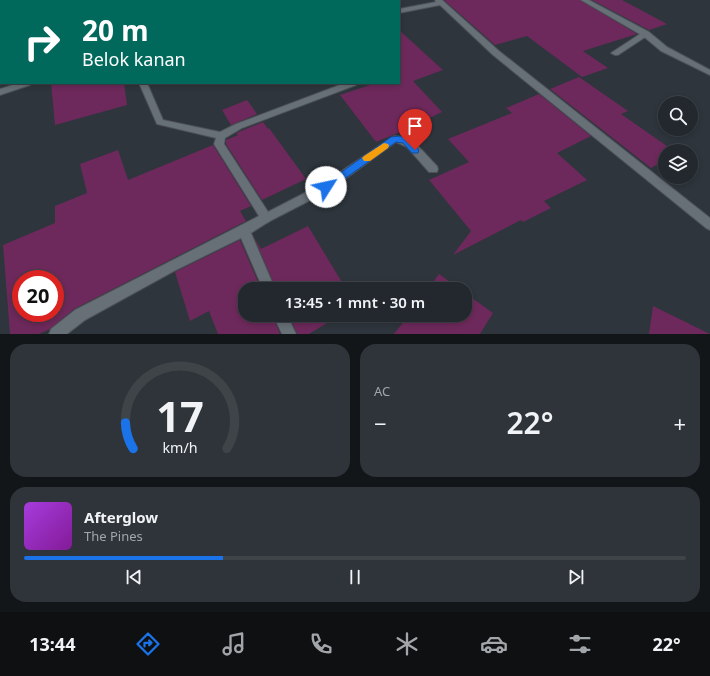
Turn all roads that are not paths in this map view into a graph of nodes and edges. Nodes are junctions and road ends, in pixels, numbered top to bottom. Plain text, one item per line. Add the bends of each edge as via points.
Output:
1 (584, 0) edge
2 (439, 1) edge
3 (400, 11) edge
4 (646, 34) junction
5 (615, 53) dead end
6 (710, 73) edge
7 (24, 84) edge
8 (143, 84) edge
9 (350, 84) edge
10 (0, 92) edge
11 (221, 136) junction
12 (433, 169) dead end
13 (266, 218) junction
14 (710, 225) edge
15 (244, 231) junction
16 (266, 282) edge
17 (283, 322) edge
18 (56, 334) edge
19 (289, 334) edge

1 - 4 street
2 - 3 street
2 - 14 street via 496,53
4 - 5 street
4 - 6 street via 664,49
7 - 10 street
8 - 11 street via 160,122
9 - 11 street via 239,126
11 - 13 street via 219,144
12 - 13 street via 406,141 394,140 326,187
13 - 15 street
15 - 16 street
15 - 18 street via 80,315
17 - 19 street

